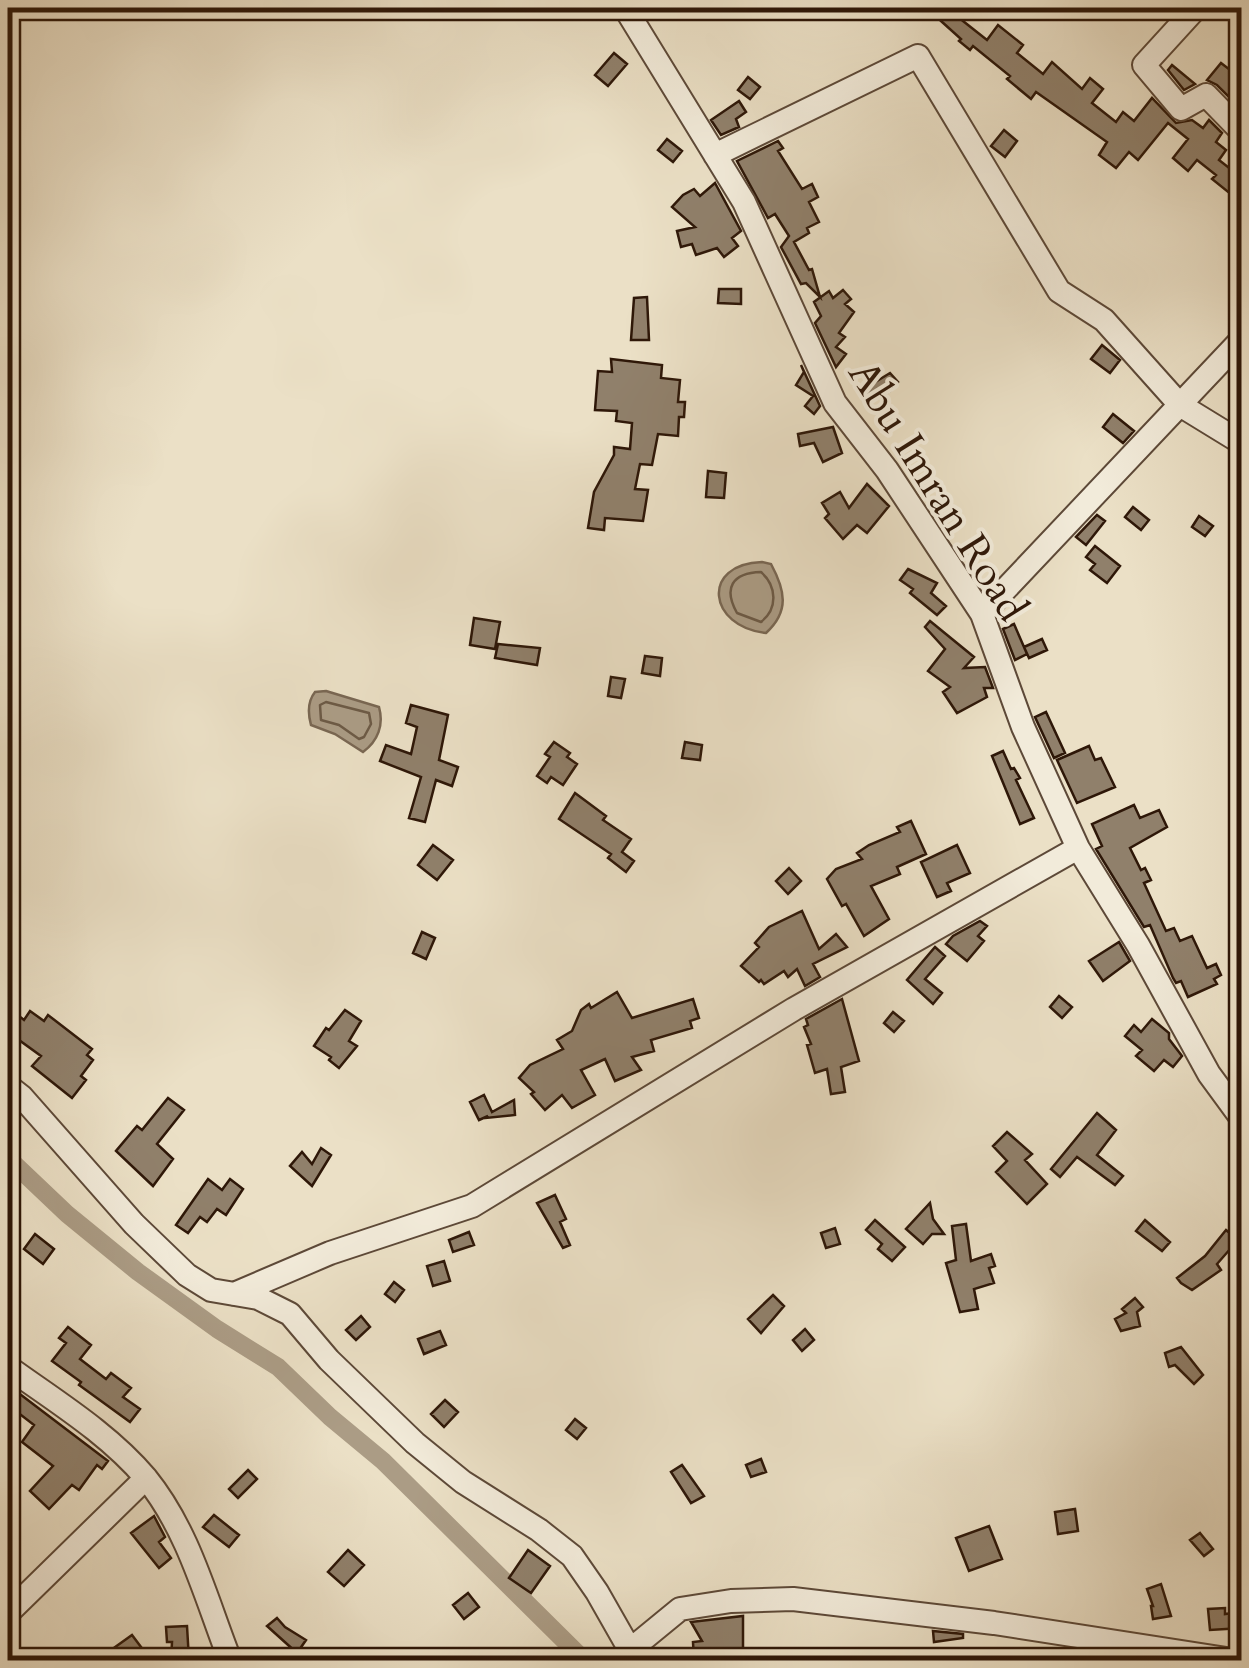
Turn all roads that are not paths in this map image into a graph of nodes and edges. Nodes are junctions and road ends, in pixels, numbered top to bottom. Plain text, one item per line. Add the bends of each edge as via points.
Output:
1 (625, 8) edge
2 (1196, 8) edge
3 (1242, 132) edge
4 (715, 155) junction
5 (1242, 339) edge
6 (1180, 405) junction
7 (1242, 442) edge
8 (982, 614) junction
9 (1078, 848) junction
10 (8, 1086) edge
11 (1242, 1119) edge
12 (234, 1294) junction
13 (8, 1366) edge
14 (146, 1478) junction
15 (8, 1613) edge
16 (633, 1655) edge
17 (230, 1660) edge
18 (1233, 1660) edge

1 - 4 street, Abu Imran Road
2 - 3 street via 1144,65 1181,108 1206,95
4 - 6 street via 918,56 1059,292 1104,320
4 - 8 street, Abu Imran Road via 744,202 835,403
5 - 6 street
6 - 7 street
6 - 8 street
8 - 9 street, Abu Imran Road
9 - 11 street, Abu Imran Road
9 - 12 street via 794,1009 472,1206 330,1253
10 - 12 street via 165,1256 211,1290
12 - 16 street via 290,1314 415,1444 572,1556
13 - 14 street via 91,1426
14 - 15 street
14 - 17 street via 190,1554
16 - 18 street via 680,1610 793,1599

